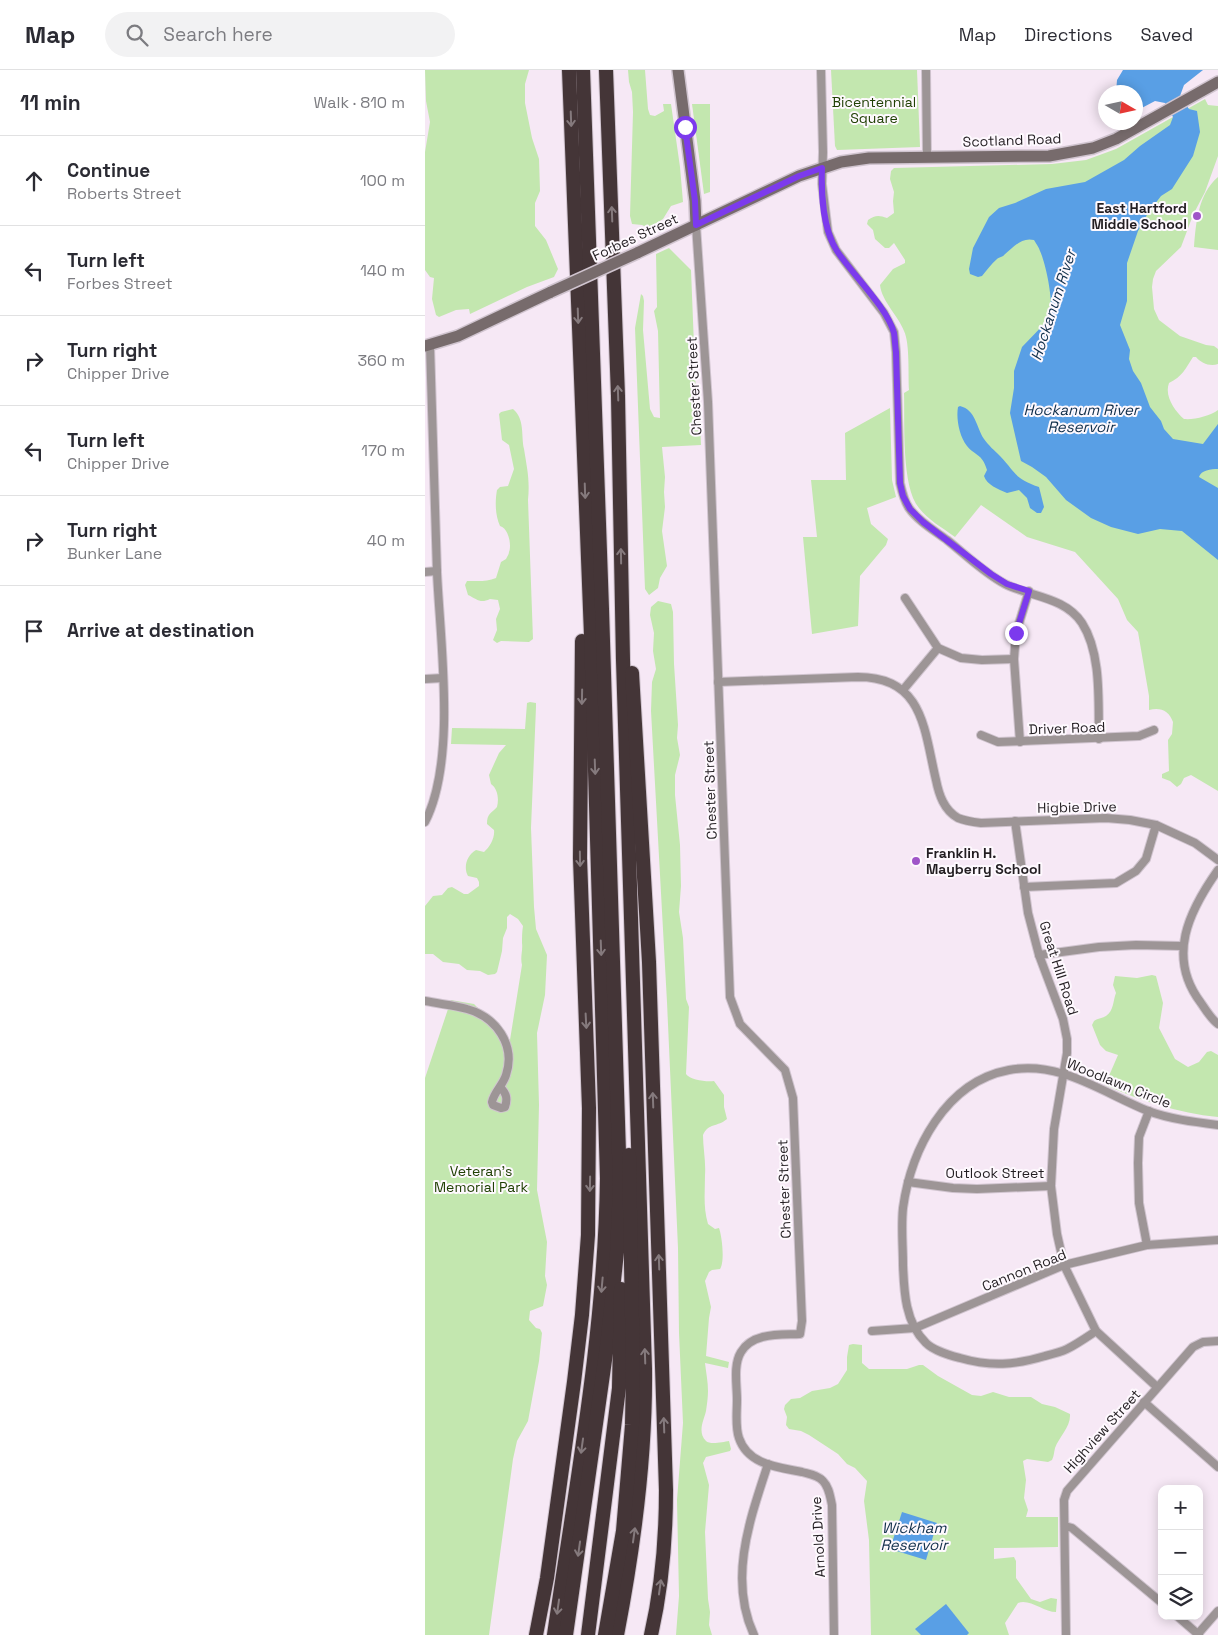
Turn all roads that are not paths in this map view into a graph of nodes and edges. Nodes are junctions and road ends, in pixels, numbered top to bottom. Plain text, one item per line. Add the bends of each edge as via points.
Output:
1 (569, 70) edge
2 (583, 70) edge
3 (590, 70) edge
4 (606, 70) edge
5 (678, 70) edge
6 (821, 70) edge
7 (926, 70) edge
8 (1218, 82) edge
9 (927, 158) junction
10 (822, 168) junction
11 (696, 225) junction
12 (427, 345) edge
13 (434, 464) junction
14 (425, 465) edge
15 (437, 571) junction
16 (425, 572) edge
17 (589, 578) junction
18 (1029, 591) junction
19 (905, 598) dead end
20 (621, 605) junction
21 (622, 623) junction
22 (938, 648) junction
23 (1014, 659) junction
24 (443, 678) junction
25 (425, 679) edge
26 (718, 682) junction
27 (903, 690) junction
28 (1154, 730) dead end
29 (981, 735) dead end
30 (1099, 739) junction
31 (1020, 742) junction
32 (1015, 821) junction
33 (425, 822) edge
34 (1155, 826) junction
35 (1218, 860) edge
36 (1218, 870) edge
37 (619, 872) junction
38 (1024, 887) junction
39 (1183, 946) junction
40 (1039, 955) junction
41 (425, 1001) edge
42 (1218, 1024) edge
43 (1064, 1072) junction
44 (500, 1086) dead end
45 (1149, 1111) junction
46 (1218, 1125) edge
47 (908, 1182) junction
48 (1051, 1186) junction
49 (619, 1223) junction
50 (1218, 1240) edge
51 (1147, 1245) junction
52 (1065, 1266) junction
53 (631, 1272) junction
54 (915, 1328) junction
55 (872, 1331) dead end
56 (1096, 1331) junction
57 (800, 1334) joint
58 (1218, 1341) edge
59 (1157, 1387) junction
60 (1144, 1402) junction
61 (768, 1464) junction
62 (1218, 1467) edge
63 (1065, 1526) junction
64 (1158, 1600) edge
65 (1218, 1611) edge
66 (1181, 1620) edge
67 (536, 1635) edge
68 (554, 1635) edge
69 (566, 1635) edge
70 (588, 1635) edge
71 (595, 1635) edge
72 (605, 1635) edge
73 (617, 1635) edge
74 (651, 1635) edge
75 (754, 1635) edge
76 (834, 1635) edge
77 (1066, 1635) edge
78 (1198, 1635) edge

1 -> 17 highway
2 - 49 highway via 620,1164
3 - 37 highway
20 -> 4 highway via 618,396
5 - 11 main road
6 - 10 street
7 - 9 street
8 - 9 main road, Scotland Road via 1117,139 1072,153
9 - 10 main road, Scotland Road via 869,158
10 - 11 main road, Forbes Street
10 - 18 street via 828,232 836,250 884,313 894,332 903,496 923,522 991,574 1007,584
11 - 12 main road, Forbes Street, bridge via 458,336
11 - 26 street, Chester Street
12 - 13 street
13 - 14 street
13 - 15 street
15 - 16 street
15 - 24 street
17 -> 67 highway via 582,632 580,812 589,1108 588,1235 574,1382
17 -> 68 highway via 607,1201 595,1350
18 - 23 street via 1016,633
18 - 30 street via 1069,610 1085,628 1096,662
19 - 22 street
20 - 21 highway
74 -> 20 highway via 663,1559 666,1483 647,931 631,641
21 - 37 highway via 617,689
73 -> 21 highway via 638,1509 645,1395
22 - 23 street via 961,658
22 - 27 street
23 - 31 street
24 - 25 street
24 - 33 street via 443,740 439,774 433,807
26 - 27 street via 874,677
26 - 57 street, Chester Street via 730,998 740,1024 785,1070 793,1098
27 - 32 street via 914,702 921,718 938,789 947,808 968,821
28 - 30 street, Driver Road via 1139,736
29 - 31 street, Driver Road via 998,742
30 - 31 street, Driver Road
32 - 34 street, Higbie Drive via 1107,818
32 - 38 street, Great Hill Road
34 - 35 street, Higbie Drive via 1195,843
34 - 38 street via 1146,859 1136,872 1116,883
36 - 39 street via 1194,908
37 - 53 highway
38 - 40 street, Great Hill Road
39 - 40 street via 1099,947
39 - 42 street via 1186,972 1195,995
40 - 43 street, Great Hill Road via 1063,1019 1067,1039
41 - 44 street via 469,1009 497,1027 506,1040 509,1056 506,1075
43 - 45 street, Woodlawn Circle
43 - 47 street, Woodlawn Circle via 1036,1068 1009,1070 985,1077 963,1091 927,1134
43 - 48 street, Great Hill Road via 1054,1129
45 - 46 street, Woodlawn Circle via 1179,1120
45 - 51 street via 1139,1137 1138,1163 1139,1203
47 - 48 street, Outlook Street via 977,1189
47 - 54 street, Woodlawn Circle via 902,1227 905,1301
48 - 52 street, Great Hill Road
49 -> 69 highway via 604,1371
49 - 70 highway via 619,1388
50 - 51 street, Cannon Road
51 - 52 street, Cannon Road
52 - 54 street, Cannon Road
52 - 56 street, Great Hill Road
53 - 71 highway via 624,1407
53 - 72 highway via 633,1381 630,1458 623,1531
54 - 55 street, Cannon Road
54 - 56 street, Woodlawn Circle via 926,1344 947,1355 1001,1365 1067,1349
56 - 59 street, Great Hill Road
57 - 61 street, Arnold Drive via 767,1335 753,1340 742,1351 737,1364 738,1437 744,1450 755,1460
58 - 59 street, Highview Street via 1203,1342 1193,1347
59 - 60 street, Highview Street
60 - 62 street
60 - 63 street, Highview Street via 1067,1491
61 - 75 street via 744,1548 743,1600
61 - 76 street, Arnold Drive via 811,1474 822,1480 829,1490
63 - 64 street via 1072,1528
63 - 77 street, Highview Street
65 - 78 street
66 - 78 street

